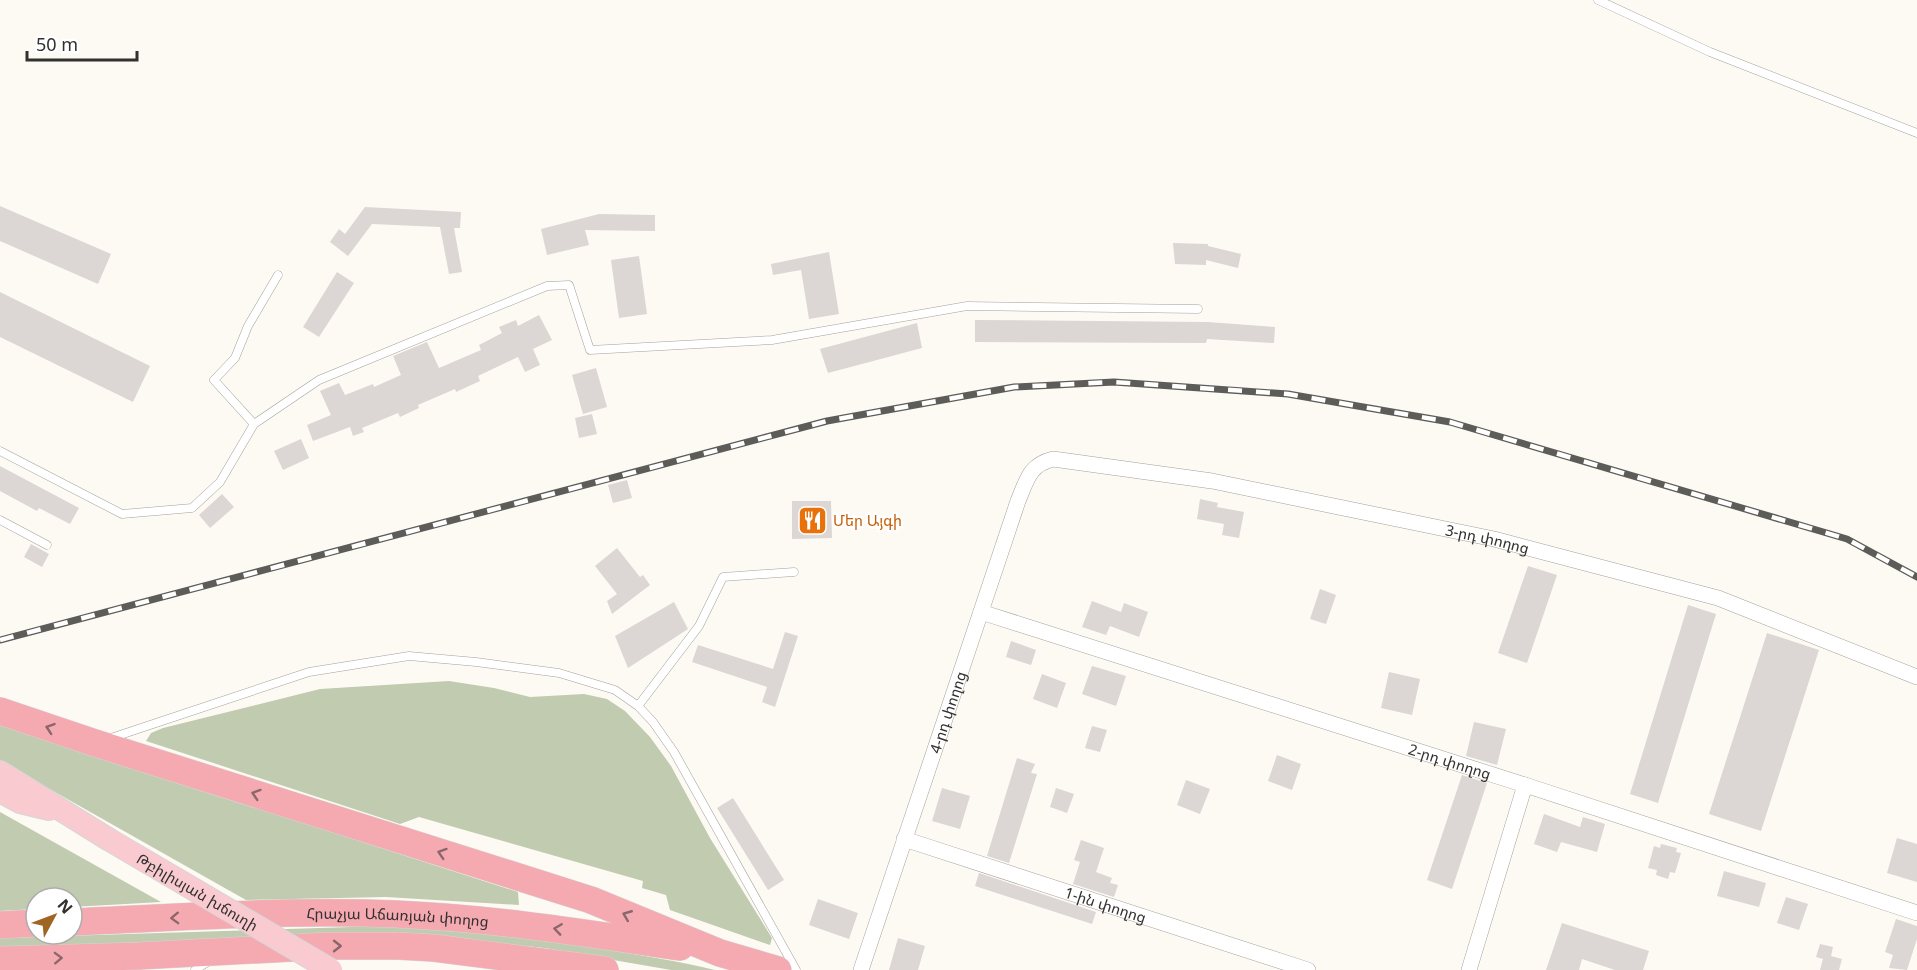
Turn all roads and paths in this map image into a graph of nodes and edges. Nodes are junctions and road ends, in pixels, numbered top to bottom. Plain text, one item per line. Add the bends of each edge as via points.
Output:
1 (1598, 0) edge
2 (1917, 133) edge
3 (278, 275) dead end
4 (1198, 309) dead end
5 (254, 424) junction
6 (0, 451) edge
7 (1043, 461) joint
8 (0, 520) edge
9 (47, 545) dead end
10 (794, 572) dead end
11 (981, 612) junction
12 (1917, 676) edge
13 (638, 706) junction
14 (0, 711) edge
15 (95, 743) junction
16 (0, 772) edge
17 (1525, 785) junction
18 (0, 791) edge
19 (64, 813) junction
20 (904, 839) junction
21 (1917, 913) edge
22 (84, 922) edge
23 (24, 924) edge
24 (0, 925) edge
25 (224, 952) junction
26 (720, 953) junction
27 (0, 960) edge
28 (0, 967) edge
29 (7, 970) edge
30 (195, 970) edge
31 (331, 970) edge
32 (605, 970) edge
33 (778, 970) edge
34 (796, 970) edge
35 (861, 970) edge
36 (1308, 970) edge
37 (1469, 970) edge

1 - 2 lane via 1710,52
3 - 5 lane via 248,326 235,358 214,380
4 - 5 lane via 967,306 772,340 590,350 569,285 547,286 319,380
5 - 6 lane via 220,482 192,508 122,514
7 - 11 street, 4-րդ փողոց via 1035,466 1018,501
7 - 12 street, 3-րդ փողոց via 1053,459 1212,481 1494,539 1718,598
8 - 9 lane
10 - 13 lane via 723,577 699,626
11 - 17 street, 2-րդ փողոց
11 - 20 street, 4-րդ փողոց
13 - 15 lane via 615,690 559,673 409,656 309,672
13 - 34 lane via 674,752
15 -> 14 highway
26 -> 15 highway via 591,900
16 - 19 main road, Թբիլիսյան խճուղի
17 - 21 street, 2-րդ փողոց
17 - 37 street
18 - 19 main road, Թբիլիսյան խճուղի via 20,802
19 - 31 main road, Թբիլիսյան խճուղի, bridge
20 - 35 street, 4-րդ փողոց
20 - 36 street, 1-ին փողոց
26 -> 22 highway, Հրաչյա Աճառյան փողոց via 449,917 324,913
23 - 24 highway
27 -> 25 highway, Հրաչյա Աճառյան փողոց
25 - 30 lane
25 -> 32 highway, Հրաչյա Աճառյան փողոց via 398,946
26 - 33 highway
28 - 29 lane

